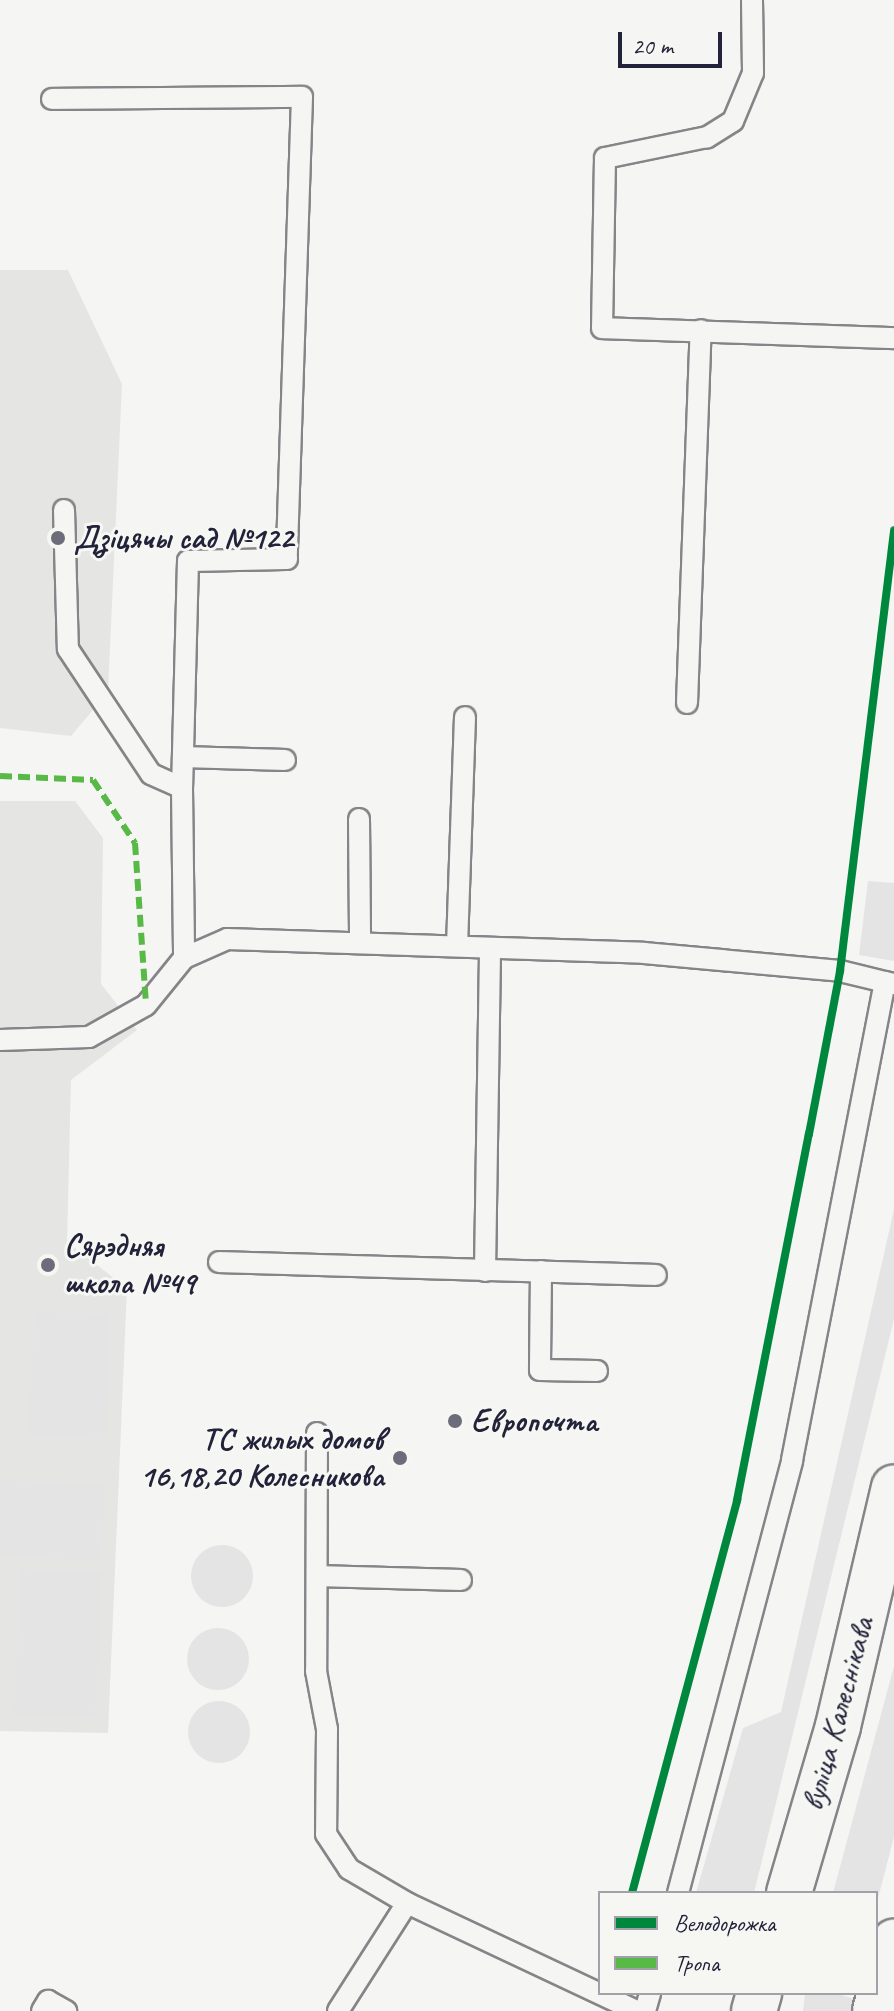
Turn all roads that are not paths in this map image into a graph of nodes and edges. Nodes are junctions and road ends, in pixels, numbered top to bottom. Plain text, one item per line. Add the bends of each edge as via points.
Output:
1 (752, 0) edge
2 (52, 99) dead end
3 (701, 330) junction
4 (894, 338) edge
5 (64, 510) dead end
6 (687, 703) dead end
7 (465, 717) dead end
8 (183, 757) junction
9 (285, 760) dead end
10 (182, 788) junction
11 (359, 819) dead end
12 (360, 943) junction
13 (457, 946) junction
14 (490, 948) junction
15 (184, 958) junction
16 (890, 983) edge
17 (0, 1040) edge
18 (219, 1262) dead end
19 (485, 1271) junction
20 (541, 1271) junction
21 (656, 1275) dead end
22 (597, 1371) dead end
23 (317, 1433) dead end
24 (894, 1487) edge
25 (317, 1576) junction
26 (461, 1580) dead end
27 (679, 1891) edge
28 (790, 1891) edge
29 (407, 1903) junction
30 (894, 1942) edge
31 (598, 1993) edge
32 (602, 1995) edge
33 (42, 2011) edge
34 (66, 2011) edge
35 (338, 2011) edge
36 (636, 2011) edge
37 (875, 2011) edge

1 - 3 lane via 753,73 733,121 707,137 605,158 602,328
2 - 8 lane via 302,97 287,559 188,561
3 - 4 lane
3 - 6 lane
5 - 10 lane via 68,649 151,774
7 - 13 lane
8 - 9 lane
8 - 10 lane
10 - 15 lane
11 - 12 lane
12 - 13 lane
12 - 15 lane via 227,939
13 - 14 lane
14 - 16 lane via 644,953 840,971
14 - 19 lane
15 - 17 lane via 146,1005 89,1037
16 - 27 lane via 792,1460
18 - 19 lane
19 - 20 lane
20 - 21 lane
20 - 22 lane via 540,1370
23 - 25 lane
24 - 28 main road, вуліца Калеснікава via 838,1726
25 - 26 lane
25 - 29 lane via 316,1671 327,1729 326,1834 349,1869
29 - 31 lane
29 - 35 lane
30 - 37 main road
32 - 36 lane
33 - 34 lane via 48,2001

